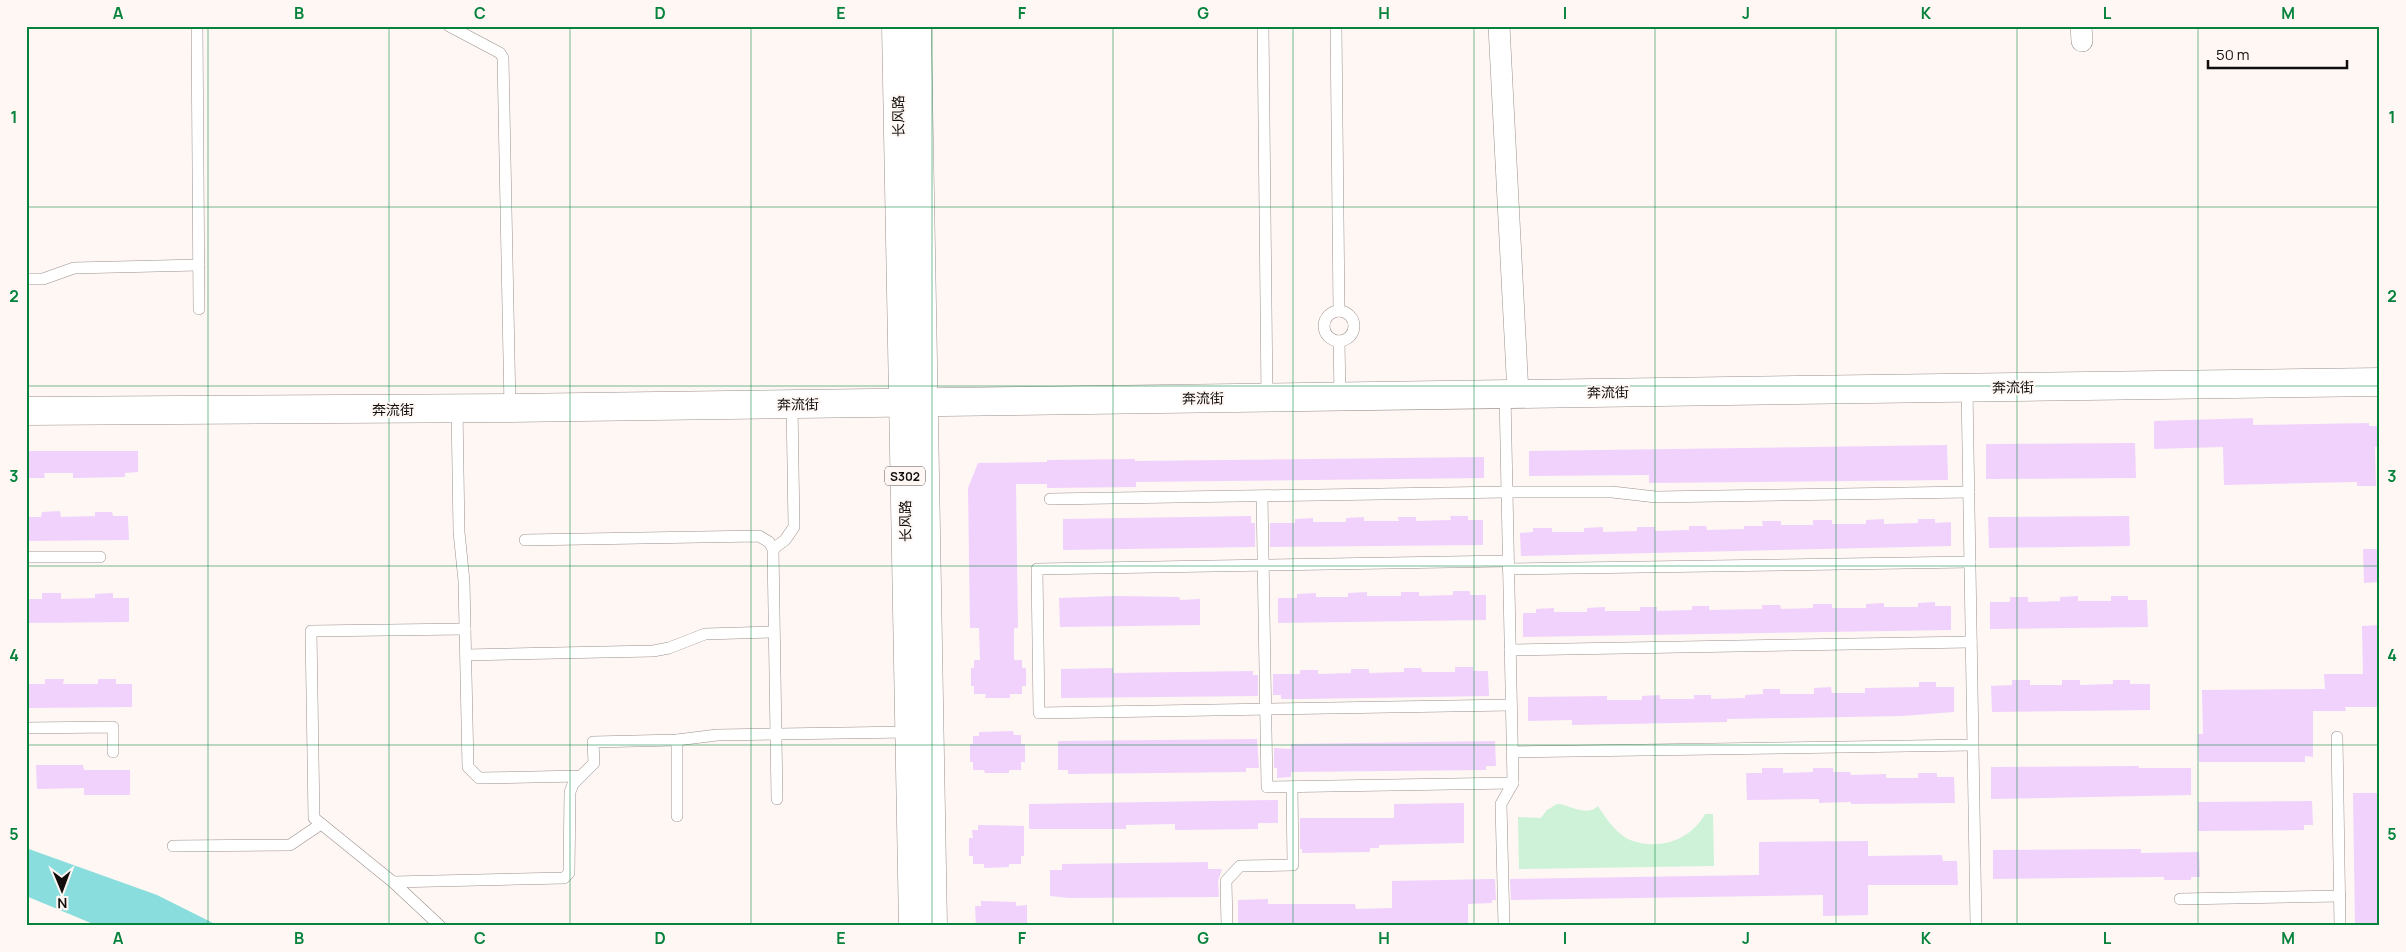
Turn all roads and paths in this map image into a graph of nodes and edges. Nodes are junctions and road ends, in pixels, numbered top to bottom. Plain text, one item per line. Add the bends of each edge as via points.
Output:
1 (197, 26) edge
2 (449, 26) edge
3 (896, 26) edge
4 (917, 26) edge
5 (1263, 26) edge
6 (1336, 26) edge
7 (1499, 26) edge
8 (199, 265) junction
9 (26, 279) edge
10 (199, 309) dead end
11 (1339, 311) junction
12 (1339, 341) junction
13 (2380, 382) edge
14 (1967, 387) junction
15 (1511, 394) junction
16 (1340, 396) junction
17 (1267, 397) junction
18 (913, 402) junction
19 (792, 404) junction
20 (457, 408) junction
21 (510, 408) junction
22 (26, 411) edge
23 (1507, 492) junction
24 (1969, 492) junction
25 (1262, 496) junction
26 (1050, 500) dead end
27 (525, 540) dead end
28 (773, 549) junction
29 (100, 556) dead end
30 (26, 557) edge
31 (1970, 562) junction
32 (1263, 565) junction
33 (1508, 565) junction
34 (465, 629) junction
35 (774, 632) junction
36 (1971, 642) junction
37 (1510, 650) junction
38 (466, 655) junction
39 (1511, 705) junction
40 (1266, 709) junction
41 (26, 728) edge
42 (909, 732) junction
43 (776, 734) junction
44 (2337, 737) dead end
45 (677, 740) junction
46 (1973, 745) junction
47 (113, 752) dead end
48 (1512, 752) junction
49 (581, 776) junction
50 (1513, 783) junction
51 (1292, 786) junction
52 (777, 799) dead end
53 (677, 816) dead end
54 (322, 824) junction
55 (173, 846) dead end
56 (393, 882) junction
57 (2340, 896) junction
58 (2180, 898) dead end
59 (440, 926) edge
60 (913, 926) edge
61 (933, 926) edge
62 (1226, 926) edge
63 (1504, 926) edge
64 (1976, 926) edge
65 (2340, 926) edge

1 - 8 lane
2 - 21 lane via 500,53 503,58
3 - 18 street, 长风路 / S302
4 - 18 street, 长风路 / S302
5 - 17 lane
6 - 11 lane
7 - 15 street
8 - 9 lane via 74,268 43,279
8 - 10 lane
11 - 12 lane via 1351,317 1354,328 1348,338
11 - 12 lane via 1329,314 1324,324 1326,335
12 - 16 lane
13 - 14 street, 奔流街
14 - 15 street, 奔流街
14 - 24 lane
15 - 16 street, 奔流街
15 - 23 lane
16 - 17 street, 奔流街
17 - 18 street, 奔流街
18 - 19 street, 奔流街
18 - 42 street, 长风路 / S302
18 - 61 street, 长风路 / S302
19 - 21 street, 奔流街
19 - 28 lane via 794,527 786,540
20 - 21 street, 奔流街
20 - 22 street, 奔流街
20 - 34 lane
23 - 24 lane via 1612,492 1656,497
23 - 25 lane
23 - 33 lane
24 - 31 lane
25 - 26 lane
25 - 32 lane
27 - 28 lane via 759,536
28 - 35 lane
29 - 30 lane
31 - 33 lane
31 - 36 lane
32 - 33 lane
32 - 40 lane
32 - 40 lane via 1037,569 1038,684 1039,713
33 - 37 lane
34 - 38 lane
34 - 54 lane via 311,631 314,818
35 - 38 lane via 705,634 653,651
35 - 43 lane
36 - 37 lane
36 - 46 lane
37 - 39 lane
38 - 49 lane via 468,767 480,778
39 - 40 lane
39 - 48 lane
40 - 51 lane via 1267,787
41 - 47 lane via 113,727
42 - 43 lane
42 - 60 street, 长风路 / S302
43 - 45 lane via 717,735
43 - 52 lane
44 - 57 lane
45 - 49 lane via 594,742 594,762
45 - 53 lane
46 - 48 lane
46 - 64 lane
48 - 50 lane
49 - 56 lane via 570,792 569,873 564,878
50 - 51 lane
50 - 63 lane via 1501,804
51 - 62 lane via 1293,865 1240,866 1226,881
54 - 55 lane via 290,845
54 - 56 lane
56 - 59 lane
57 - 58 lane
57 - 65 lane

